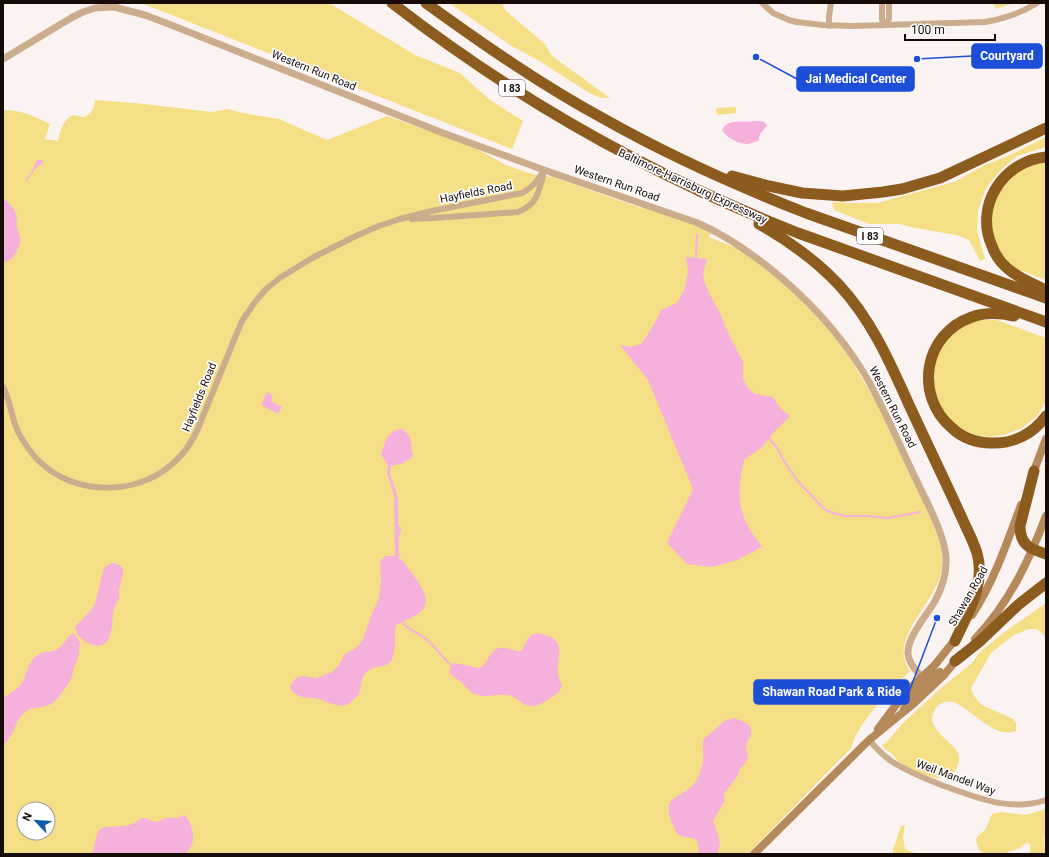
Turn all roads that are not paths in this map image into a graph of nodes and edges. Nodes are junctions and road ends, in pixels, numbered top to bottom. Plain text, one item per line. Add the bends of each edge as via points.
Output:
1 (392, 3) edge
2 (426, 3) edge
3 (762, 3) edge
4 (831, 3) edge
5 (882, 3) edge
6 (889, 3) edge
7 (1038, 3) edge
8 (114, 5) edge
9 (886, 25) junction
10 (829, 26) junction
11 (3, 59) edge
12 (1046, 128) edge
13 (1046, 157) edge
14 (697, 167) junction
15 (544, 170) junction
16 (720, 201) junction
17 (400, 219) junction
18 (1045, 292) edge
19 (1046, 323) edge
20 (3, 387) edge
21 (1046, 416) edge
22 (1046, 439) edge
23 (1034, 471) junction
24 (1046, 516) edge
25 (1033, 549) junction
26 (1046, 554) edge
27 (1046, 583) edge
28 (955, 641) junction
29 (955, 661) junction
30 (924, 679) junction
31 (903, 713) junction
32 (869, 740) junction
33 (1046, 800) edge
34 (754, 854) edge

1 - 16 highway, Baltimore-Harrisburg Expressway / I 83 via 478,66 566,122 639,162
2 - 14 highway, Baltimore-Harrisburg Expressway / I 83 via 564,96
3 - 10 street via 773,13 789,20
4 - 10 street
5 - 9 street via 882,20
6 - 9 street via 889,19
7 - 9 street via 1019,13 996,20
8 - 11 street, Western Run Road via 83,12
8 - 15 street, Western Run Road
9 - 10 street
12 - 14 highway via 940,178 902,189 863,195 802,193 749,181 702,164
13 - 18 highway via 1023,163 1001,180 989,202 987,218 988,235 994,252 1006,268
14 - 18 highway, Baltimore-Harrisburg Expressway / I 83 via 773,200 900,247 971,266
15 - 17 street, Hayfields Road via 535,184 522,193
15 - 17 street, Hayfields Road via 536,199 518,212
15 - 30 street, Western Run Road via 671,213 706,226 726,237 797,291 819,313 850,353 880,401 944,545 946,569 940,590 909,646 910,661
16 - 19 highway, Baltimore-Harrisburg Expressway / I 83 via 831,246
16 - 28 highway via 786,240 822,268 850,297 878,339 977,552 980,573 978,585
17 - 20 street, Hayfields Road via 360,234 314,257 281,277 266,290 242,321 194,438 167,469 139,483 124,487 92,487 77,484 47,468 23,442
19 - 21 highway via 997,313 982,314 962,321 948,331 937,345 930,361 928,380 933,404 942,419 961,435 978,442 997,443 1015,440 1030,432
22 - 23 main road, Shawan Road
23 - 25 highway via 1020,526 1022,539
23 - 28 main road, Shawan Road via 996,570
24 - 25 main road, Shawan Road
25 - 26 highway
25 - 29 main road, Shawan Road via 1000,608
27 - 29 highway
28 - 30 main road, Shawan Road
29 - 30 main road, Shawan Road via 938,674
29 - 31 main road, Shawan Road via 944,675
30 - 31 main road, Shawan Road
30 - 32 main road, Shawan Road via 905,693
31 - 32 main road, Shawan Road
32 - 33 street, Weil Mandel Way via 888,758 912,773 981,799 996,803 1019,804
32 - 34 main road, Shawan Road

